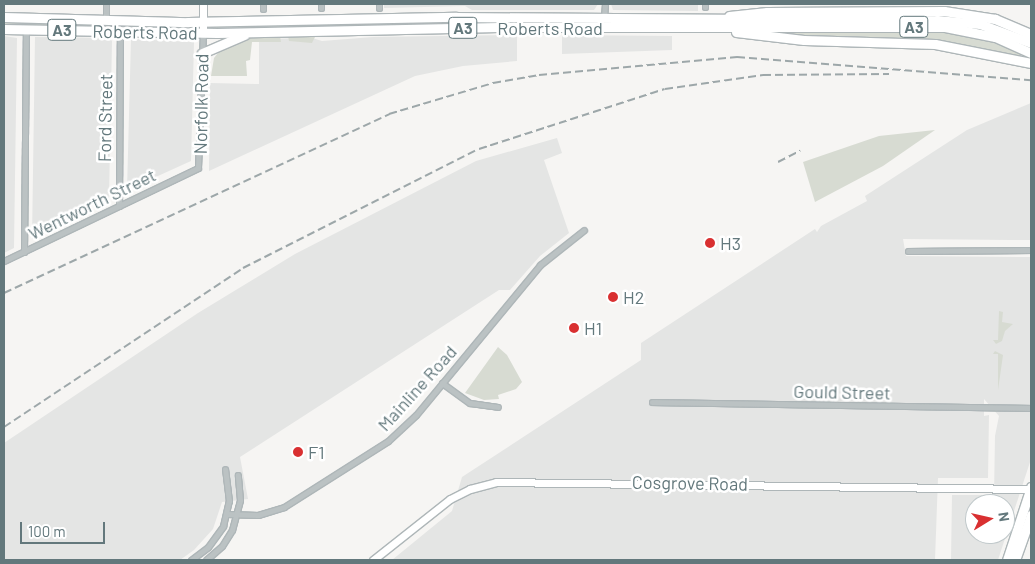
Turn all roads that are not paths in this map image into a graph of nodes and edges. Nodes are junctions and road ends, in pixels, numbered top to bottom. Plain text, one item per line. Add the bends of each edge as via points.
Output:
1 (106, 4) edge
2 (203, 4) edge
3 (605, 4) edge
4 (809, 8) edge
5 (4, 17) edge
6 (106, 20) junction
7 (702, 20) junction
8 (203, 21) junction
9 (604, 23) junction
10 (792, 24) junction
11 (708, 28) junction
12 (4, 29) edge
13 (26, 30) junction
14 (120, 32) junction
15 (203, 33) junction
16 (251, 33) junction
17 (1031, 34) edge
18 (1031, 44) edge
19 (202, 53) junction
20 (1031, 54) edge
21 (1006, 60) junction
22 (1031, 63) edge
23 (193, 172) joint
24 (120, 206) junction
25 (584, 230) dead end
26 (1031, 250) edge
27 (908, 251) dead end
28 (24, 252) junction
29 (4, 261) edge
30 (442, 383) junction
31 (652, 402) dead end
32 (498, 407) dead end
33 (1031, 408) edge
34 (225, 469) dead end
35 (238, 475) dead end
36 (1031, 488) edge
37 (227, 514) junction
38 (1031, 515) edge
39 (236, 516) junction
40 (191, 560) edge
41 (206, 560) edge
42 (373, 560) edge
43 (1007, 560) edge
44 (1015, 560) edge

1 - 6 street
2 - 8 main road, Norfolk Road
3 - 9 street
4 - 7 highway
4 - 17 highway via 955,12 995,19
5 - 6 highway, Roberts Road / A3
6 - 8 highway, Roberts Road / A3
7 - 9 highway, Roberts Road / A3
7 - 10 highway, Roberts Road / A3
8 - 9 highway, Roberts Road / A3 via 472,17
8 - 15 main road, Norfolk Road
9 - 11 highway, Roberts Road / A3
9 - 16 highway, Roberts Road / A3
10 - 11 highway, Roberts Road / A3
10 - 18 highway, Roberts Road / A3 via 959,21 980,24
10 - 20 highway, Roberts Road / A3 via 961,29 995,36
11 - 21 highway via 804,40 935,44
12 - 13 highway, Roberts Road / A3
13 - 14 highway, Roberts Road / A3
13 - 28 street
14 - 15 highway, Roberts Road / A3
14 - 24 street, Ford Street
15 - 16 highway, Roberts Road / A3
15 - 19 street, Norfolk Road
16 - 19 highway
19 - 23 street, Norfolk Road via 200,160
20 - 21 highway
21 - 22 highway
23 - 24 street, Wentworth Street
24 - 28 street, Wentworth Street
25 - 30 street, Mainline Road via 540,265
26 - 27 street
28 - 29 street, Wentworth Street
30 - 32 street via 470,403
30 - 39 street, Mainline Road via 404,427 367,456 284,507 258,515
31 - 33 street, Gould Street
34 - 37 street via 229,501
35 - 39 street via 240,500
36 - 42 main road, Cosgrove Road via 496,482 450,499
36 - 43 highway
37 - 39 street, Mainline Road
37 - 40 street via 215,540
38 - 44 highway
39 - 41 street via 222,546

